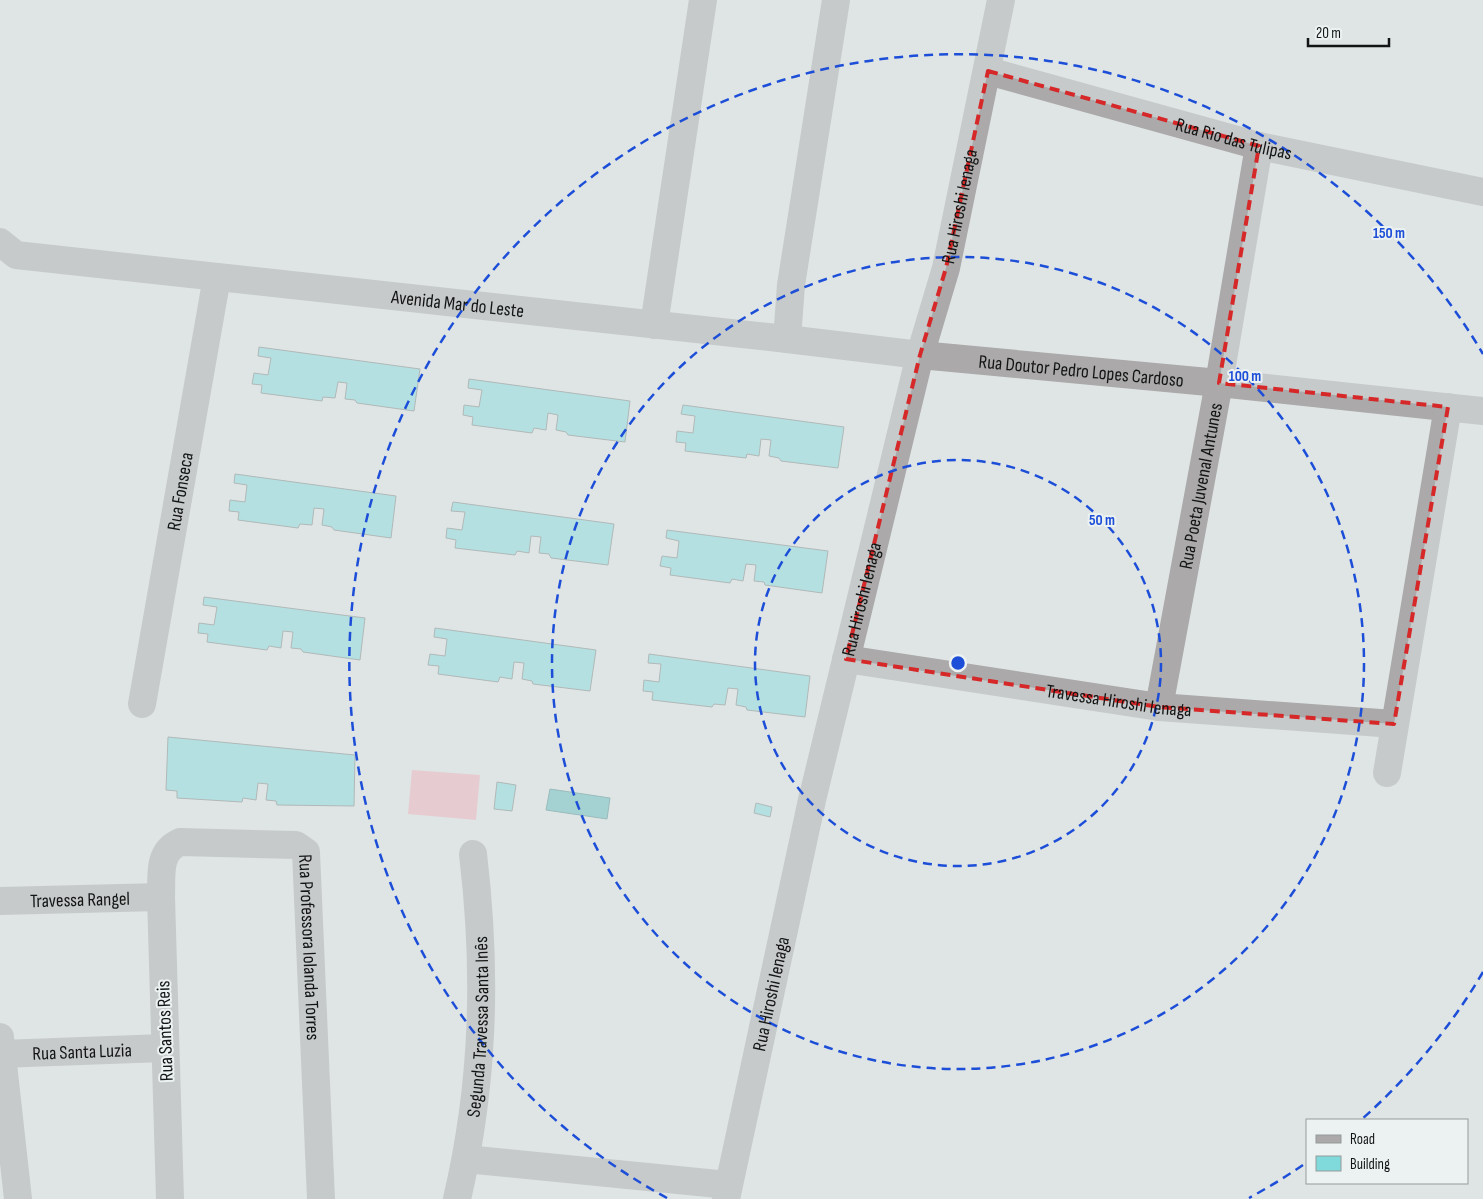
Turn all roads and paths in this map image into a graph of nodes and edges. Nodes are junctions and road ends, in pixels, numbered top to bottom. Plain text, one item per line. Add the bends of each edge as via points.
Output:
1 (703, 0) edge
2 (836, 0) edge
3 (1001, 0) edge
4 (988, 71) junction
5 (1259, 146) junction
6 (1483, 192) edge
7 (5, 252) edge
8 (217, 278) junction
9 (654, 325) junction
10 (787, 339) junction
11 (920, 355) junction
12 (1219, 383) junction
13 (1448, 407) junction
14 (1483, 411) edge
15 (846, 660) junction
16 (142, 704) dead end
17 (1159, 707) junction
18 (1394, 724) junction
19 (1387, 773) dead end
20 (473, 854) dead end
21 (162, 862) joint
22 (161, 897) junction
23 (0, 901) edge
24 (164, 1048) junction
25 (0, 1049) edge
26 (466, 1159) junction
27 (727, 1192) edge
28 (18, 1199) edge
29 (170, 1199) edge
30 (321, 1199) edge
31 (457, 1199) edge

1 - 9 street
2 - 10 street via 791,285
3 - 4 street, Rua Hiroshi Ienaga
4 - 5 street, Rua Rio das Tulipas
4 - 11 street, Rua Hiroshi Ienaga via 946,268
5 - 6 street, Rua Rio das Tulipas
5 - 12 street, Rua Poeta Juvenal Antunes
7 - 8 street, Avenida Mar do Leste
8 - 9 street, Avenida Mar do Leste
8 - 16 street, Rua Fonseca
9 - 10 street, Avenida Mar do Leste
10 - 11 street, Avenida Mar do Leste
11 - 12 street, Rua Doutor Pedro Lopes Cardoso
11 - 15 street, Rua Hiroshi Ienaga
12 - 13 street, Rua Doutor Pedro Lopes Cardoso
12 - 17 street, Rua Poeta Juvenal Antunes
13 - 14 street, Rua Doutor Pedro Lopes Cardoso
13 - 18 street
15 - 17 street, Travessa Hiroshi Ienaga
15 - 27 street, Rua Hiroshi Ienaga via 812,800
17 - 18 street, Travessa Hiroshi Ienaga
18 - 19 street
20 - 26 street, Segunda Travessa Santa Inês via 481,920 483,990 480,1068
21 - 22 street, Rua Santos Reis
21 - 30 street, Rua Professora Iolanda Torres via 170,847 180,842 296,845 306,852
22 - 23 street, Travessa Rangel
22 - 24 street, Rua Santos Reis
24 - 25 street, Rua Santa Luzia
24 - 29 street, Rua Santos Reis
25 - 28 street
26 - 27 street
26 - 31 street, Segunda Travessa Santa Inês

